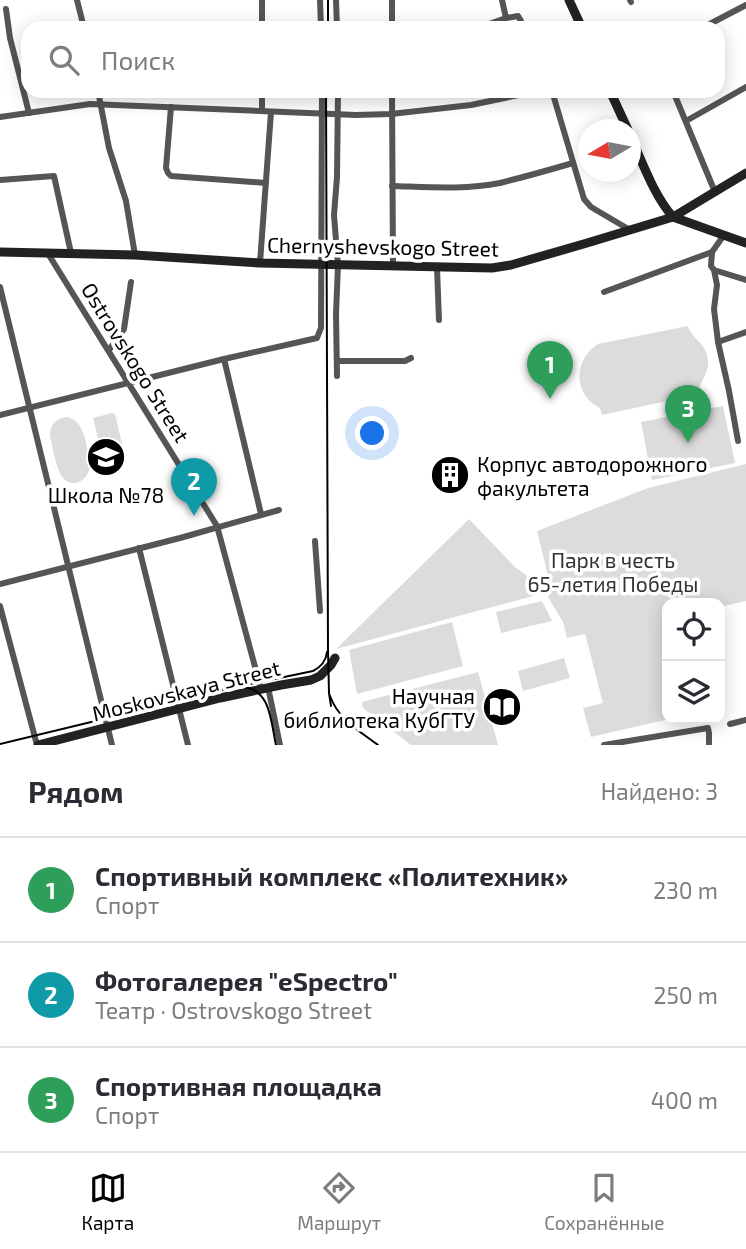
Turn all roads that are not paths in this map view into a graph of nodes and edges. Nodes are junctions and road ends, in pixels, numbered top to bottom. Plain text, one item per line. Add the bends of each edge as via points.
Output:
1 (77, 0) edge
2 (262, 0) edge
3 (320, 0) edge
4 (336, 0) edge
5 (391, 0) edge
6 (502, 0) edge
7 (569, 0) edge
8 (746, 5) edge
9 (6, 9) dead end
10 (506, 18) junction
11 (82, 21) edge
12 (262, 21) edge
13 (321, 21) edge
14 (337, 21) edge
15 (392, 21) edge
16 (498, 21) edge
17 (521, 21) edge
18 (579, 21) edge
19 (715, 21) edge
20 (21, 81) edge
21 (746, 88) edge
22 (25, 98) edge
23 (100, 98) edge
24 (262, 98) edge
25 (322, 98) edge
26 (338, 98) edge
27 (392, 98) edge
28 (504, 98) edge
29 (554, 98) edge
30 (613, 98) edge
31 (676, 98) edge
32 (101, 104) junction
33 (171, 107) junction
34 (262, 111) junction
35 (271, 112) junction
36 (29, 113) junction
37 (322, 113) junction
38 (338, 114) junction
39 (391, 114) junction
40 (0, 117) edge
41 (623, 119) edge
42 (686, 121) junction
43 (641, 157) edge
44 (573, 163) junction
45 (746, 173) edge
46 (0, 180) edge
47 (265, 184) junction
48 (392, 186) junction
49 (715, 192) junction
50 (673, 217) junction
51 (629, 230) junction
52 (724, 235) junction
53 (746, 243) edge
54 (0, 252) edge
55 (47, 252) junction
56 (712, 252) junction
57 (71, 253) junction
58 (135, 255) junction
59 (260, 263) junction
60 (322, 265) junction
61 (338, 265) junction
62 (393, 267) junction
63 (437, 268) junction
64 (714, 270) junction
65 (746, 281) edge
66 (131, 282) dead end
67 (0, 287) edge
68 (604, 292) dead end
69 (439, 320) dead end
70 (746, 332) edge
71 (718, 342) junction
72 (109, 349) junction
73 (411, 358) dead end
74 (224, 359) junction
75 (337, 361) junction
76 (337, 376) dead end
77 (129, 384) junction
78 (30, 408) junction
79 (0, 415) edge
80 (738, 441) dead end
81 (279, 510) dead end
82 (261, 514) junction
83 (217, 526) junction
84 (315, 541) dead end
85 (139, 548) junction
86 (68, 566) junction
87 (0, 584) edge
88 (0, 606) edge
89 (320, 611) dead end
90 (335, 658) dead end
91 (265, 688) junction
92 (180, 709) junction
93 (746, 720) edge
94 (730, 724) dead end
95 (107, 727) junction
96 (37, 745) edge
97 (112, 745) edge
98 (188, 745) edge
99 (280, 745) edge
100 (604, 745) edge
101 (709, 745) edge

1 - 11 street
2 - 12 street
3 - 13 street
4 - 14 street
5 - 15 street
6 - 10 street
7 - 18 street
8 - 19 street
9 - 20 street
10 - 16 street
10 - 17 street via 518,16
21 - 42 street
22 - 36 street
23 - 32 street
24 - 34 street
25 - 37 street
26 - 38 street
27 - 39 street
28 - 39 street
29 - 44 street
30 - 41 street
31 - 42 street
32 - 33 street
32 - 36 street
32 - 58 street
33 - 34 street
33 - 47 street via 167,173
34 - 35 street
35 - 37 street
35 - 47 street
36 - 40 street
37 - 38 street
37 - 60 street
38 - 39 street
38 - 61 street via 334,215
39 - 48 street
42 - 49 street
43 - 50 street
44 - 48 street via 480,186
44 - 51 street via 584,199
45 - 49 street, Chernyshevskogo Street
46 - 57 street via 54,176
47 - 59 street
48 - 62 street
49 - 50 street, Chernyshevskogo Street
50 - 51 street, Chernyshevskogo Street
50 - 52 street
51 - 63 street, Chernyshevskogo Street via 511,265
52 - 53 street
52 - 56 street
54 - 55 street, Chernyshevskogo Street
55 - 57 street, Chernyshevskogo Street
55 - 72 street, Ostrovskogo Street
56 - 64 street
56 - 68 street
57 - 58 street, Chernyshevskogo Street
58 - 59 street, Chernyshevskogo Street
59 - 60 street, Chernyshevskogo Street
60 - 61 street, Chernyshevskogo Street
60 - 74 street via 317,338
61 - 62 street, Chernyshevskogo Street
61 - 75 street
62 - 63 street, Chernyshevskogo Street
63 - 69 street
64 - 65 street
64 - 71 street
66 - 72 street via 124,329
67 - 78 street
70 - 71 street
71 - 80 street
72 - 77 street, Ostrovskogo Street
73 - 75 street
74 - 77 street
74 - 82 street
75 - 76 street
77 - 78 street
77 - 83 street, Ostrovskogo Street
78 - 79 street
78 - 86 street
81 - 82 street
82 - 83 street
83 - 85 street
83 - 91 street, Ostrovskogo Street
84 - 89 street
85 - 86 street
85 - 92 street
86 - 87 street
86 - 95 street
88 - 96 street
90 - 91 street, Moskovskaya Street via 320,676
91 - 92 street, Moskovskaya Street
91 - 99 street, Ostrovskogo Street
92 - 95 street, Moskovskaya Street
92 - 98 street
93 - 94 street
95 - 96 street, Moskovskaya Street
95 - 97 street
100 - 101 street via 708,727

